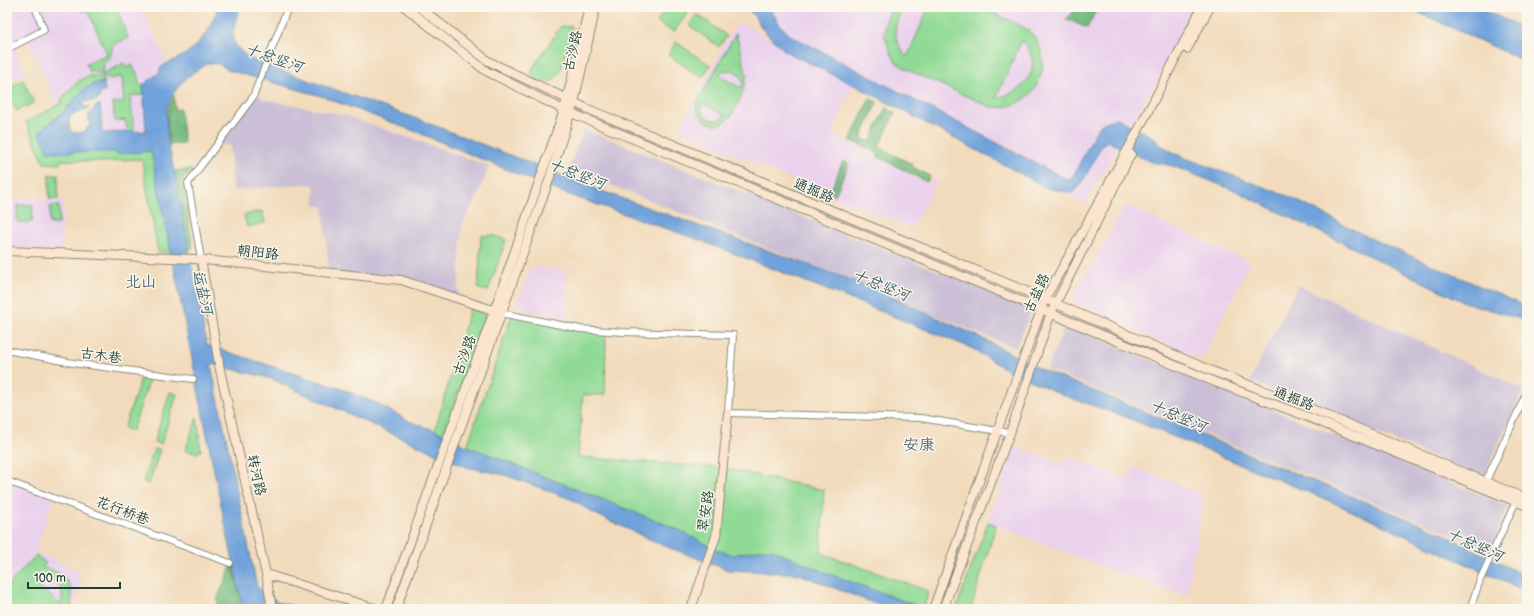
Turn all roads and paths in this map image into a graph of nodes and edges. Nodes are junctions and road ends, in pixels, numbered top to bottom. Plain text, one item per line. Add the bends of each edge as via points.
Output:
1 (34, 7) edge
2 (288, 7) edge
3 (405, 7) edge
4 (418, 7) edge
5 (589, 7) edge
6 (596, 7) edge
7 (1202, 7) edge
8 (1210, 7) edge
9 (7, 49) edge
10 (571, 101) junction
11 (567, 111) junction
12 (1141, 130) junction
13 (1127, 156) junction
14 (539, 195) junction
15 (7, 251) edge
16 (197, 259) junction
17 (1045, 299) junction
18 (1055, 304) junction
19 (1041, 309) junction
20 (498, 312) junction
21 (1051, 314) junction
22 (7, 350) edge
23 (193, 379) dead end
24 (1527, 392) edge
25 (728, 413) junction
26 (999, 430) junction
27 (1010, 433) junction
28 (442, 467) junction
29 (7, 481) edge
30 (1483, 485) junction
31 (1517, 498) junction
32 (1527, 499) edge
33 (1527, 506) edge
34 (230, 563) dead end
35 (266, 574) junction
36 (934, 607) edge
37 (272, 609) edge
38 (377, 609) edge
39 (386, 609) edge
40 (396, 609) edge
41 (690, 609) edge
42 (943, 609) edge
43 (1470, 609) edge

1 - 9 street via 44,30
2 - 16 street via 253,97 188,183
3 - 11 main road, 通掘路 via 486,71
4 - 10 main road, 通掘路 via 488,62
5 - 10 main road, 古沙路
6 - 10 main road, 古沙路
7 - 12 main road, 古盐路
8 - 12 main road, 古盐路
10 - 11 main road
10 - 17 main road, 通掘路
11 - 14 main road, 古沙路 via 555,161
11 - 14 main road, 古沙路 via 546,159
11 - 19 main road, 通掘路
12 - 13 main road, 古盐路
13 - 17 main road, 古盐路
13 - 18 main road, 古盐路
14 - 20 main road, 古沙路
15 - 16 main road, 朝阳路
16 - 20 main road, 朝阳路 via 401,280
16 - 35 main road, 转河路
17 - 18 main road, 通掘路
17 - 19 main road, 古盐路
18 - 21 main road, 古盐路
18 - 30 main road, 通掘路 via 1212,371 1307,407
19 - 21 main road, 通掘路
19 - 26 main road, 古盐路
20 - 25 street via 580,329 734,335
20 - 28 main road, 古沙路
21 - 27 main road, 古盐路
21 - 30 main road, 通掘路 via 1215,382
22 - 23 street, 古木巷 via 73,364
24 - 30 street
25 - 26 street via 921,418
25 - 41 main road, 翠安路 via 716,536
26 - 27 street
26 - 36 main road, 古盐路
27 - 42 main road, 古盐路
28 - 39 main road, 古沙路
28 - 40 main road, 古沙路
29 - 34 street, 花行桥巷
30 - 31 main road, 通掘路
31 - 32 main road, 通掘路
31 - 33 main road, 通掘路
31 - 43 street via 1480,580
35 - 37 main road, 转河路
35 - 38 main road

